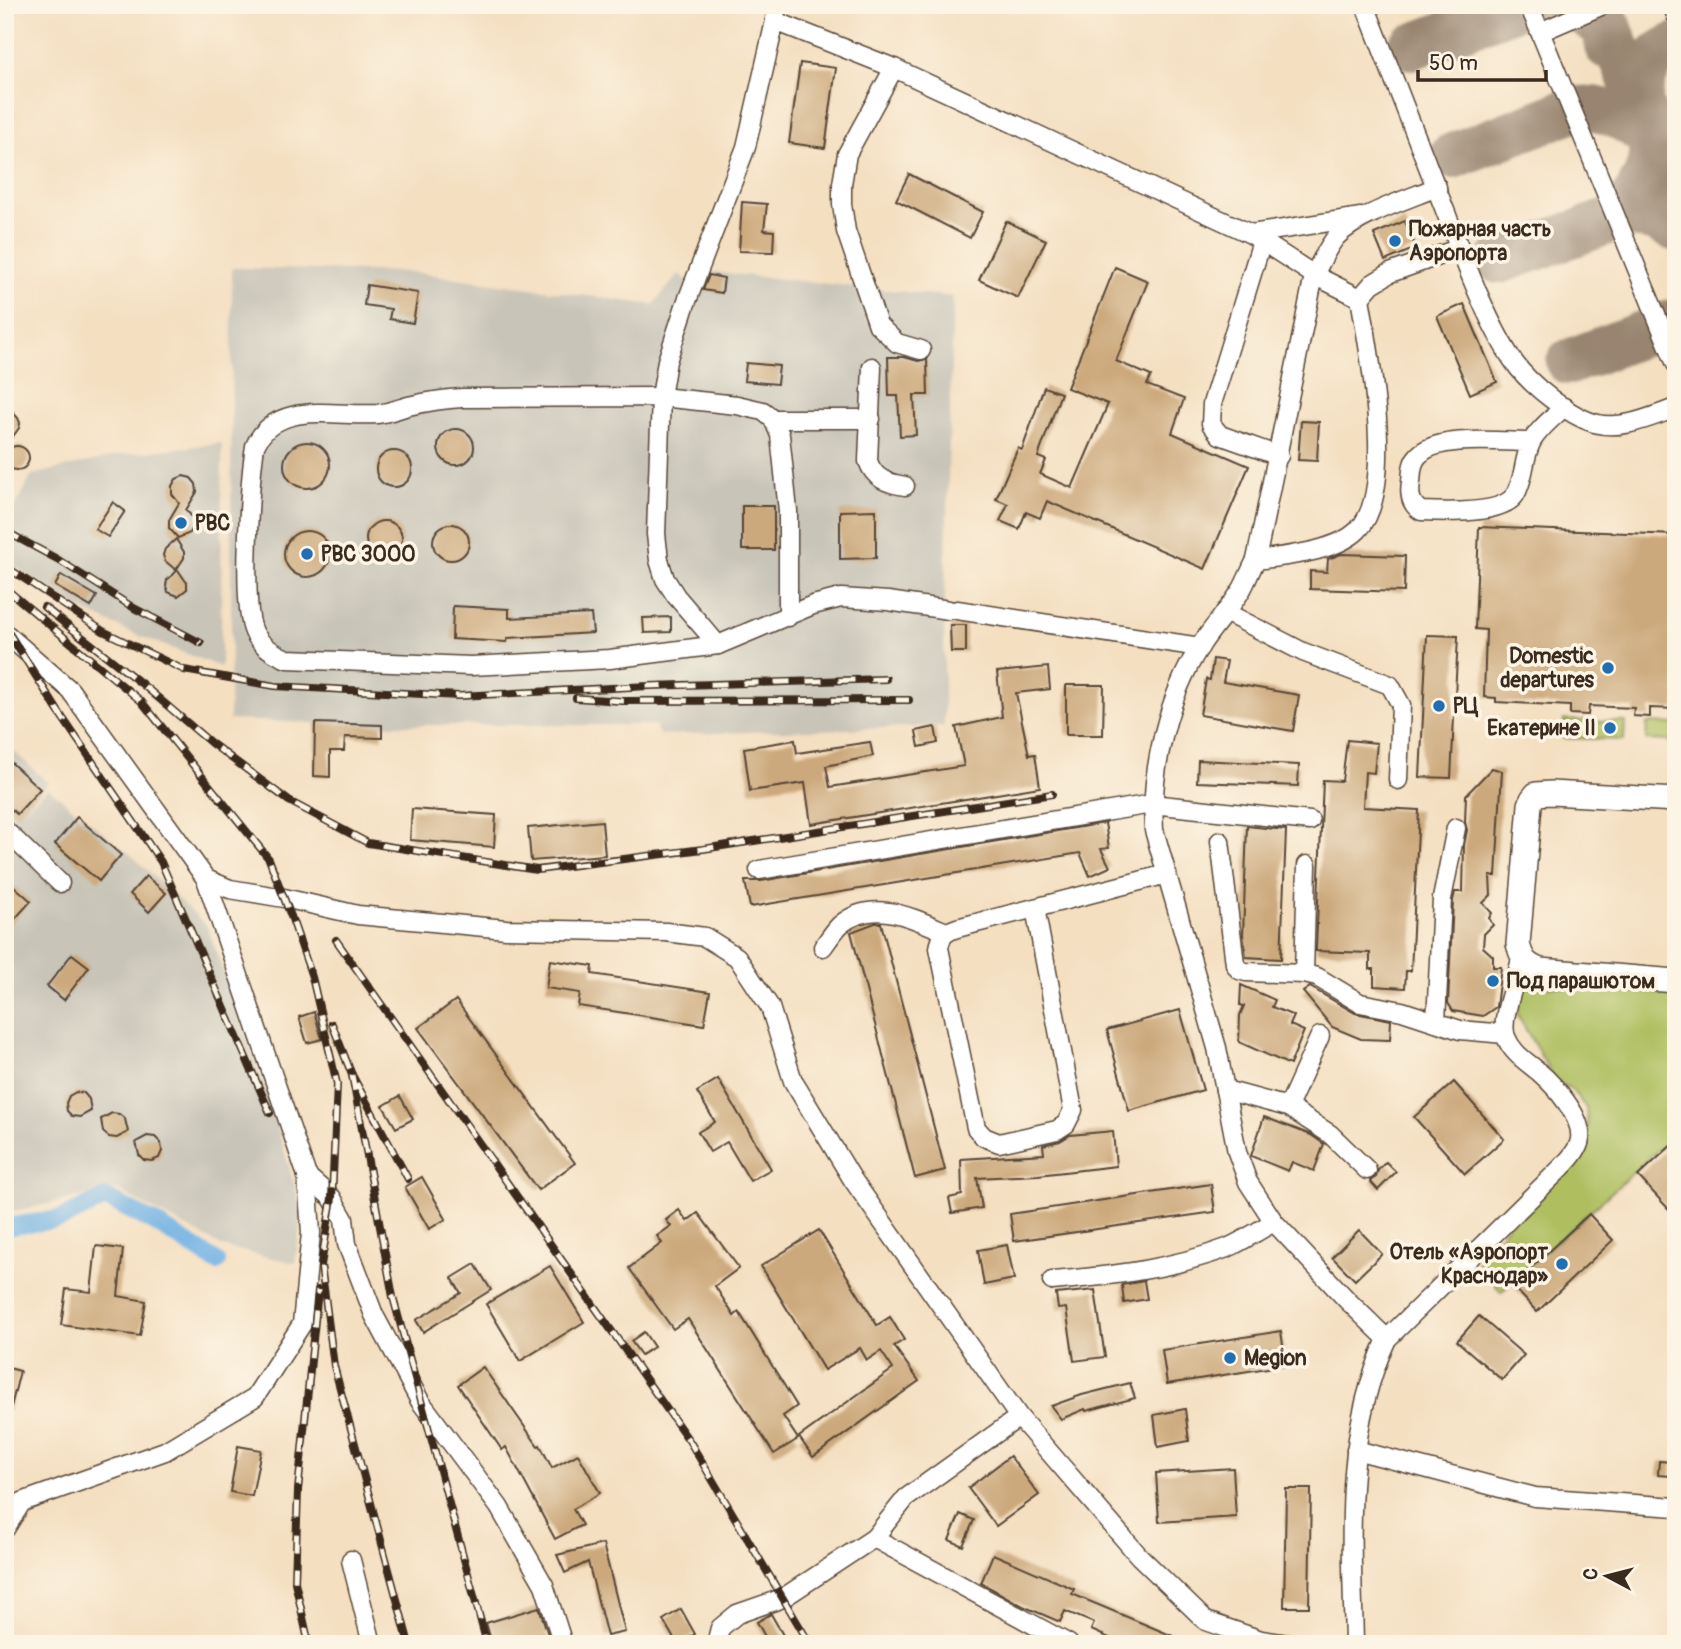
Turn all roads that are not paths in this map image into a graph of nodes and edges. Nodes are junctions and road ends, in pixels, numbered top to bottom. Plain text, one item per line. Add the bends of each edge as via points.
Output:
1 (1365, 5) edge
2 (1529, 5) edge
3 (1603, 5) edge
4 (1672, 5) edge
5 (776, 13) edge
6 (1676, 15) edge
7 (1540, 32) junction
8 (894, 68) junction
9 (1437, 187) junction
10 (1368, 216) junction
11 (1257, 238) junction
12 (1460, 248) junction
13 (1314, 275) junction
14 (1360, 298) junction
15 (921, 350) dead end
16 (1676, 364) edge
17 (873, 367) dead end
18 (661, 397) junction
19 (1564, 407) junction
20 (1676, 408) edge
21 (773, 419) junction
22 (871, 419) junction
23 (1531, 442) junction
24 (1279, 456) junction
25 (905, 486) dead end
26 (1256, 560) junction
27 (1226, 612) junction
28 (788, 617) junction
29 (5, 633) edge
30 (718, 645) junction
31 (1200, 647) junction
32 (1398, 780) dead end
33 (1676, 800) edge
34 (1152, 804) junction
35 (1310, 821) dead end
36 (1457, 828) dead end
37 (5, 830) edge
38 (1220, 841) dead end
39 (1307, 865) dead end
40 (759, 870) dead end
41 (1167, 874) junction
42 (206, 879) junction
43 (60, 883) dead end
44 (1035, 908) junction
45 (946, 932) junction
46 (823, 947) dead end
47 (1521, 958) junction
48 (1304, 974) junction
49 (1676, 981) edge
50 (1436, 1022) junction
51 (1505, 1034) junction
52 (1320, 1036) dead end
53 (1225, 1090) junction
54 (1288, 1107) junction
55 (1367, 1170) dead end
56 (307, 1176) junction
57 (1274, 1222) junction
58 (1052, 1281) dead end
59 (1387, 1339) junction
60 (1019, 1418) junction
61 (1356, 1450) junction
62 (1676, 1507) edge
63 (5, 1529) edge
64 (874, 1538) junction
65 (351, 1560) dead end
66 (372, 1644) edge
67 (563, 1644) edge
68 (716, 1644) edge
69 (1069, 1644) edge
70 (1287, 1644) edge
71 (1354, 1644) edge

1 - 9 street
2 - 7 street
3 - 7 street
4 - 6 street
5 - 8 street
5 - 18 street via 746,146 685,306
7 - 16 street
8 - 11 street
8 - 15 street via 847,155 842,204 846,231 878,325 897,343
9 - 10 street
9 - 12 street
10 - 11 street
10 - 13 street via 1338,235
11 - 13 street
11 - 24 street via 1212,404 1211,424 1220,435
12 - 14 street via 1390,273
12 - 19 street via 1516,365
13 - 14 street
13 - 24 street
14 - 26 street via 1379,453 1371,513 1345,540 1301,554
17 - 22 street
18 - 21 street via 737,405 763,411
18 - 30 street via 659,560 676,596
18 - 30 street via 461,398 378,414 288,416 268,425 255,446 253,462 250,619 274,654 306,661 471,666 610,659
19 - 20 street via 1594,423 1613,426
19 - 23 street
21 - 22 street
21 - 28 street via 780,435 788,511
22 - 25 street via 871,470 878,478
23 - 23 street via 1515,496 1507,503 1490,509 1421,511 1411,501 1413,463 1424,450 1444,443
24 - 26 street
26 - 27 street
27 - 31 street
27 - 32 street via 1303,652 1390,685 1401,705
28 - 30 street
28 - 31 street via 841,598 888,601
29 - 42 street via 70,690
31 - 34 street via 1170,711
33 - 47 main road via 1536,794 1518,928
34 - 35 street
34 - 40 street
34 - 41 street
36 - 50 street via 1441,899
37 - 43 street
38 - 48 street via 1235,964 1245,972
39 - 48 street
41 - 44 street
41 - 53 street
42 - 56 street
42 - 60 street via 230,890 358,915 506,929 705,937 737,957 770,1007 793,1081 847,1169
44 - 45 street
44 - 45 street via 1073,1110 1057,1130 999,1143 976,1128 939,948
45 - 46 street via 893,912 873,910 840,925
47 - 49 main road via 1540,970
47 - 51 street via 1505,1017
48 - 50 street via 1360,1003
50 - 51 street via 1460,1030
51 - 59 street via 1514,1051 1573,1111 1580,1140 1559,1170
52 - 54 street
53 - 54 street
53 - 57 street via 1248,1182
54 - 55 street via 1330,1134
56 - 63 street via 311,1233 303,1324 255,1397 165,1451 22,1502
56 - 67 street via 332,1198 344,1219 347,1244 374,1315 420,1401 499,1507 544,1585
57 - 58 street via 1230,1247 1193,1260
57 - 59 street
59 - 61 street via 1373,1370
60 - 64 street via 906,1498
60 - 70 street via 1139,1556 1206,1621
61 - 62 street via 1535,1496
61 - 71 street via 1351,1490
64 - 68 street via 783,1598 737,1614 720,1628
64 - 69 street
65 - 66 street

